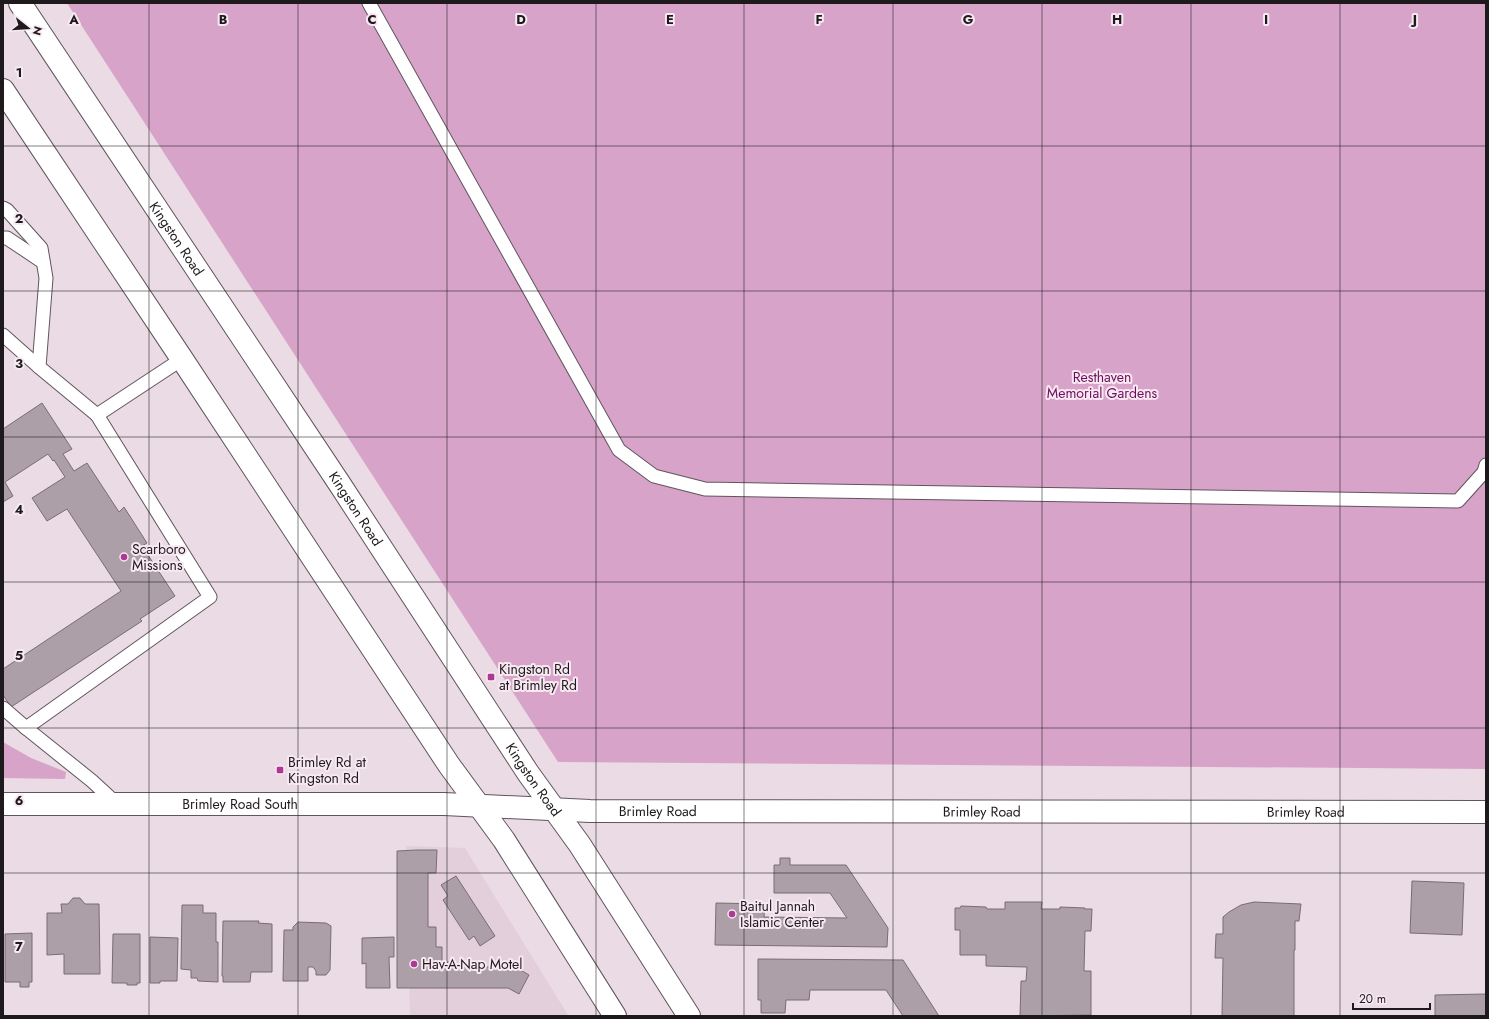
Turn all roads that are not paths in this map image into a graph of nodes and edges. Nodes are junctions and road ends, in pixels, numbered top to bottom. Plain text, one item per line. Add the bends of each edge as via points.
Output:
1 (20, 3) edge
2 (369, 3) edge
3 (3, 90) edge
4 (3, 208) edge
5 (3, 238) edge
6 (43, 262) junction
7 (3, 334) edge
8 (182, 359) junction
9 (39, 367) junction
10 (97, 415) junction
11 (1486, 465) edge
12 (3, 708) edge
13 (26, 728) junction
14 (3, 804) edge
15 (118, 804) junction
16 (478, 805) junction
17 (554, 810) junction
18 (1486, 812) edge
19 (615, 1016) edge
20 (689, 1016) edge

1 - 17 main road, Kingston Road
2 - 11 lane via 619,450 654,476 705,489 1458,501 1484,472
3 - 8 main road
4 - 6 lane via 41,248
5 - 6 lane via 8,238
6 - 9 lane via 46,278
7 - 9 lane
8 - 10 lane
8 - 16 main road via 449,765
9 - 10 lane
10 - 13 lane via 210,597
12 - 13 lane
13 - 15 lane
14 - 15 main road, Brimley Road South
15 - 16 main road, Brimley Road South
16 - 17 main road, Brimley Road
16 - 19 main road via 504,840
17 - 18 main road, Brimley Road
17 - 20 main road, Kingston Road via 580,845

